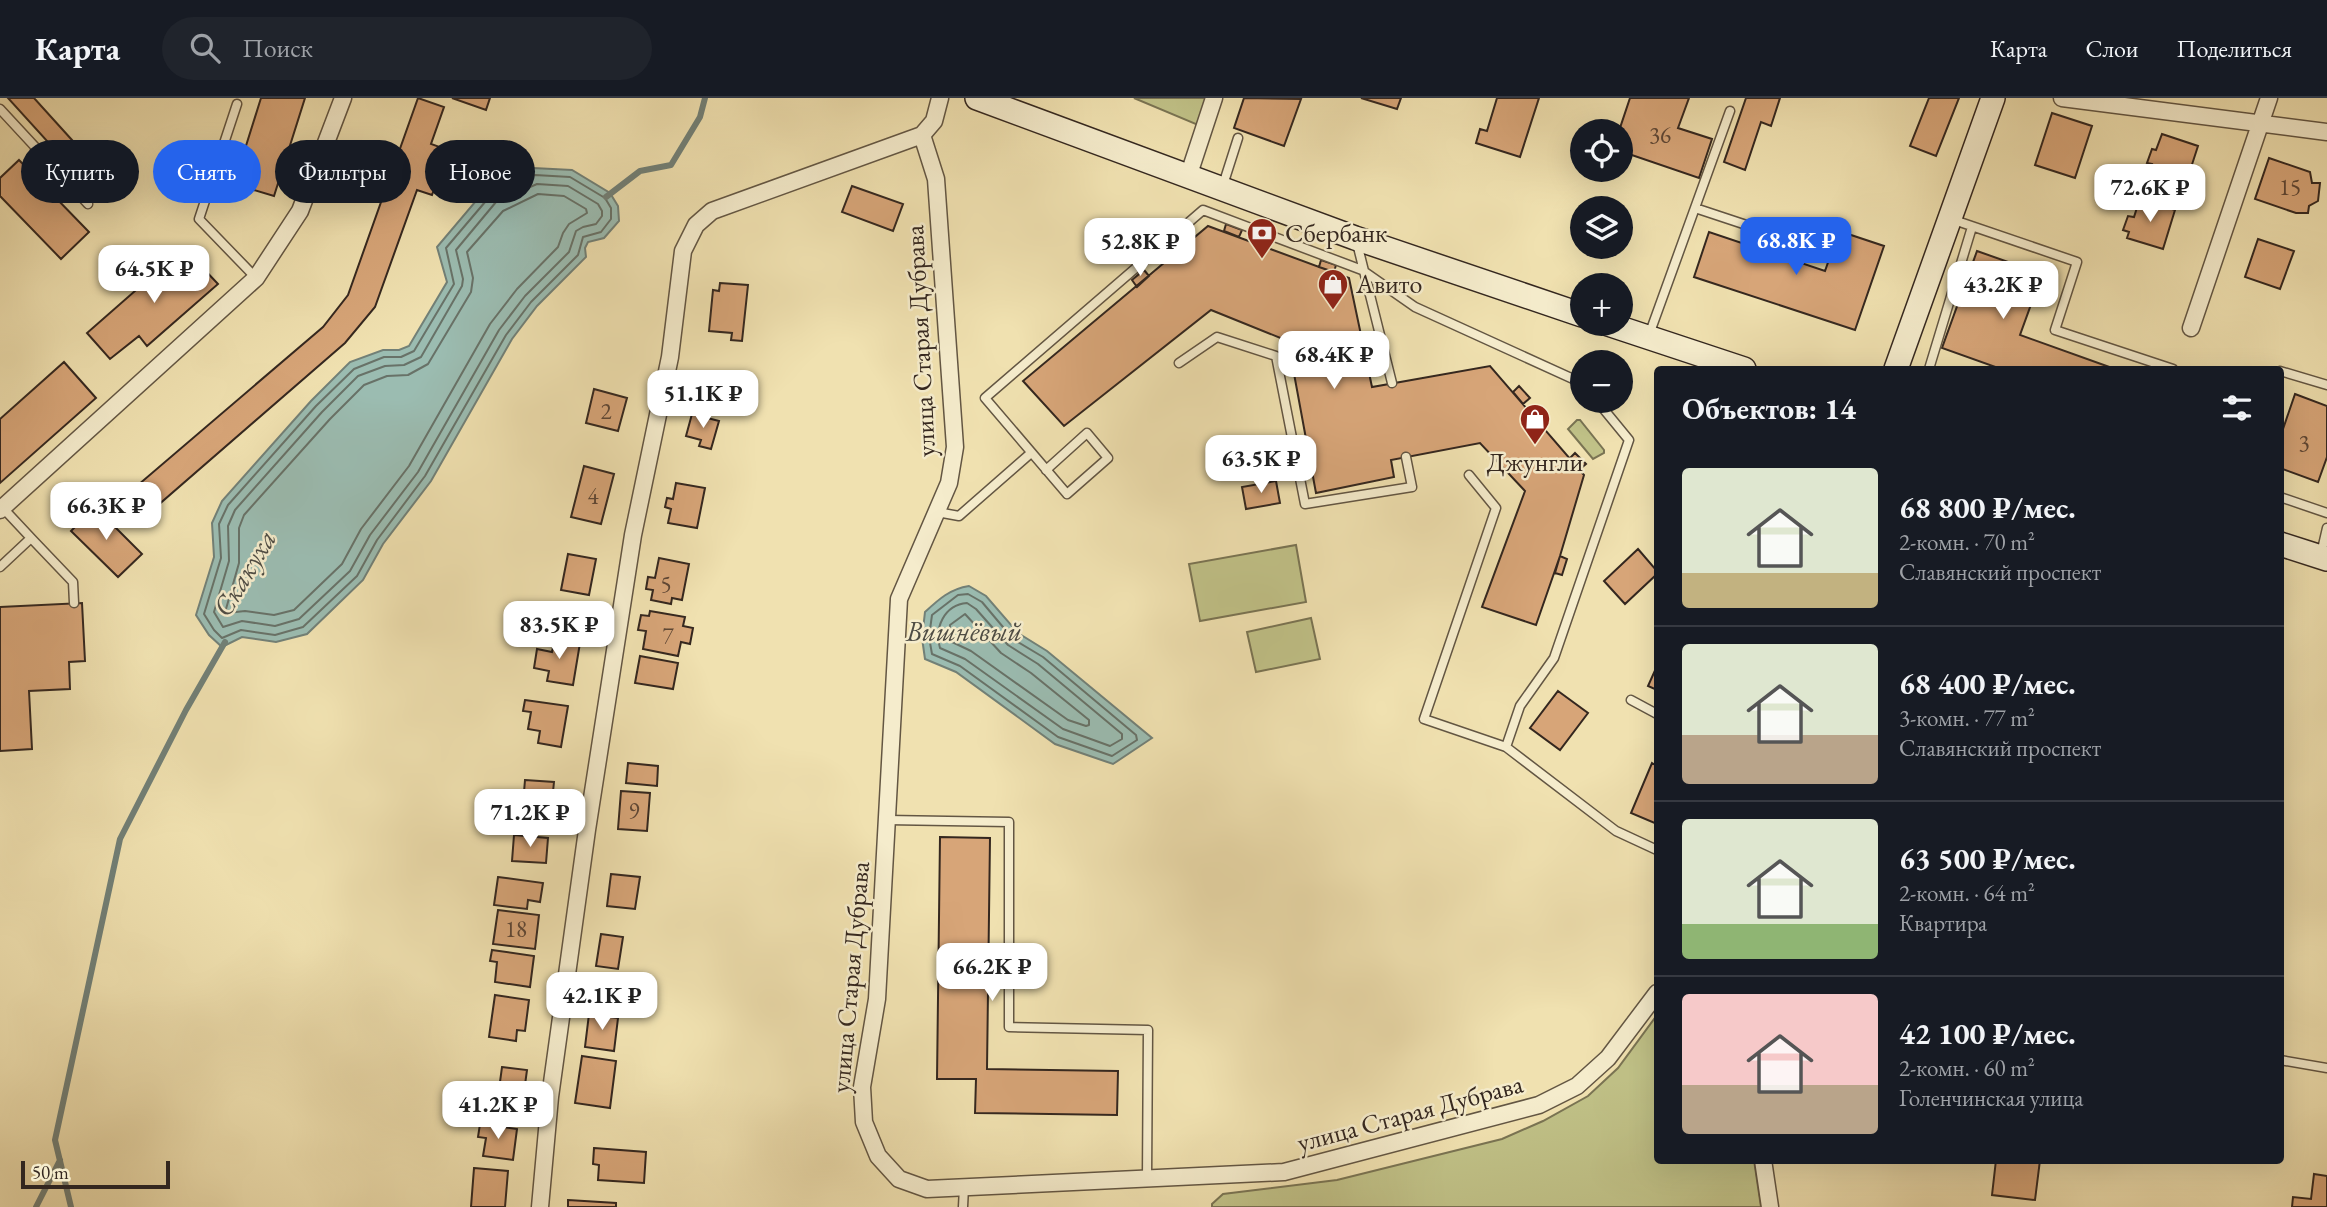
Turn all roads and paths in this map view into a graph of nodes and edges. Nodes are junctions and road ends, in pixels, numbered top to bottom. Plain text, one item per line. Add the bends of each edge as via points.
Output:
1 (343, 98) edge
2 (940, 98) edge
3 (977, 98) edge
4 (1214, 98) edge
5 (1993, 98) edge
6 (2062, 98) edge
7 (2269, 98) edge
8 (237, 104) dead end
9 (0, 109) edge
10 (1730, 111) dead end
11 (2261, 123) junction
12 (2327, 132) edge
13 (922, 135) junction
14 (1238, 138) dead end
15 (1188, 177) junction
16 (1222, 189) junction
17 (88, 204) dead end
18 (1695, 208) junction
19 (1951, 219) junction
20 (1972, 227) junction
21 (1355, 238) junction
22 (1819, 248) dead end
23 (1362, 270) junction
24 (256, 278) junction
25 (1570, 311) edge
26 (2191, 328) dead end
27 (1633, 332) edge
28 (1648, 337) junction
29 (1180, 363) dead end
30 (1735, 366) edge
31 (1897, 366) edge
32 (1930, 366) edge
33 (2164, 366) edge
34 (2284, 372) edge
35 (1570, 378) edge
36 (1392, 383) dead end
37 (2327, 386) edge
38 (1607, 413) edge
39 (1031, 453) junction
40 (1406, 457) dead end
41 (1046, 470) junction
42 (1469, 475) dead end
43 (2284, 498) edge
44 (1, 508) edge
45 (937, 512) junction
46 (2327, 513) edge
47 (2327, 528) edge
48 (31, 538) junction
49 (2284, 545) edge
50 (2324, 558) edge
51 (0, 567) edge
52 (74, 603) dead end
53 (1631, 700) dead end
54 (1654, 712) edge
55 (1506, 747) junction
56 (887, 820) junction
57 (1654, 849) edge
58 (1654, 997) edge
59 (2284, 1061) edge
60 (2327, 1068) edge
61 (1764, 1164) edge
62 (1147, 1178) junction
63 (964, 1187) junction
64 (540, 1207) edge
65 (963, 1207) edge
66 (1770, 1207) edge

1 - 24 street via 300,211
2 - 13 street via 934,121
3 - 15 street
4 - 15 street
5 - 19 street
6 - 11 street
7 - 11 street
8 - 24 lane via 199,219
9 - 17 lane
10 - 18 lane
11 - 12 street
11 - 26 street
13 - 45 street, улица Старая Дубрава via 936,179 955,447 949,482
13 - 64 street via 712,211 696,225 683,251 670,357 633,535 587,830 550,1097
14 - 16 lane
15 - 16 street
16 - 21 street
18 - 22 lane
18 - 28 lane
19 - 20 lane
19 - 31 street
20 - 32 lane
20 - 33 lane via 2077,262 2054,330
21 - 23 lane
21 - 25 street
23 - 35 lane via 1415,307
23 - 36 lane
23 - 39 lane via 1203,210 985,398
24 - 44 street
27 - 28 street
28 - 30 street
29 - 40 lane via 1217,337 1276,356 1305,504 1412,487
34 - 37 lane
38 - 55 lane via 1629,440 1554,658 1520,706
39 - 41 lane
39 - 45 lane via 959,516
41 - 41 lane via 1087,433 1108,458 1067,494
42 - 55 lane via 1496,508 1424,719
43 - 46 lane
44 - 48 lane
45 - 56 street, улица Старая Дубрава via 899,599
47 - 50 lane
48 - 51 lane
48 - 52 lane via 73,582
49 - 50 street
53 - 54 lane
55 - 57 lane via 1616,831
56 - 62 lane via 1009,822 1009,1027 1148,1030
56 - 63 street, улица Старая Дубрава via 877,999 862,1087 864,1122 878,1156 899,1178 928,1188
58 - 62 street, улица Старая Дубрава via 1608,1058 1577,1086 1539,1105 1284,1172
59 - 60 lane
61 - 66 street
62 - 63 street, улица Старая Дубрава
63 - 65 lane

